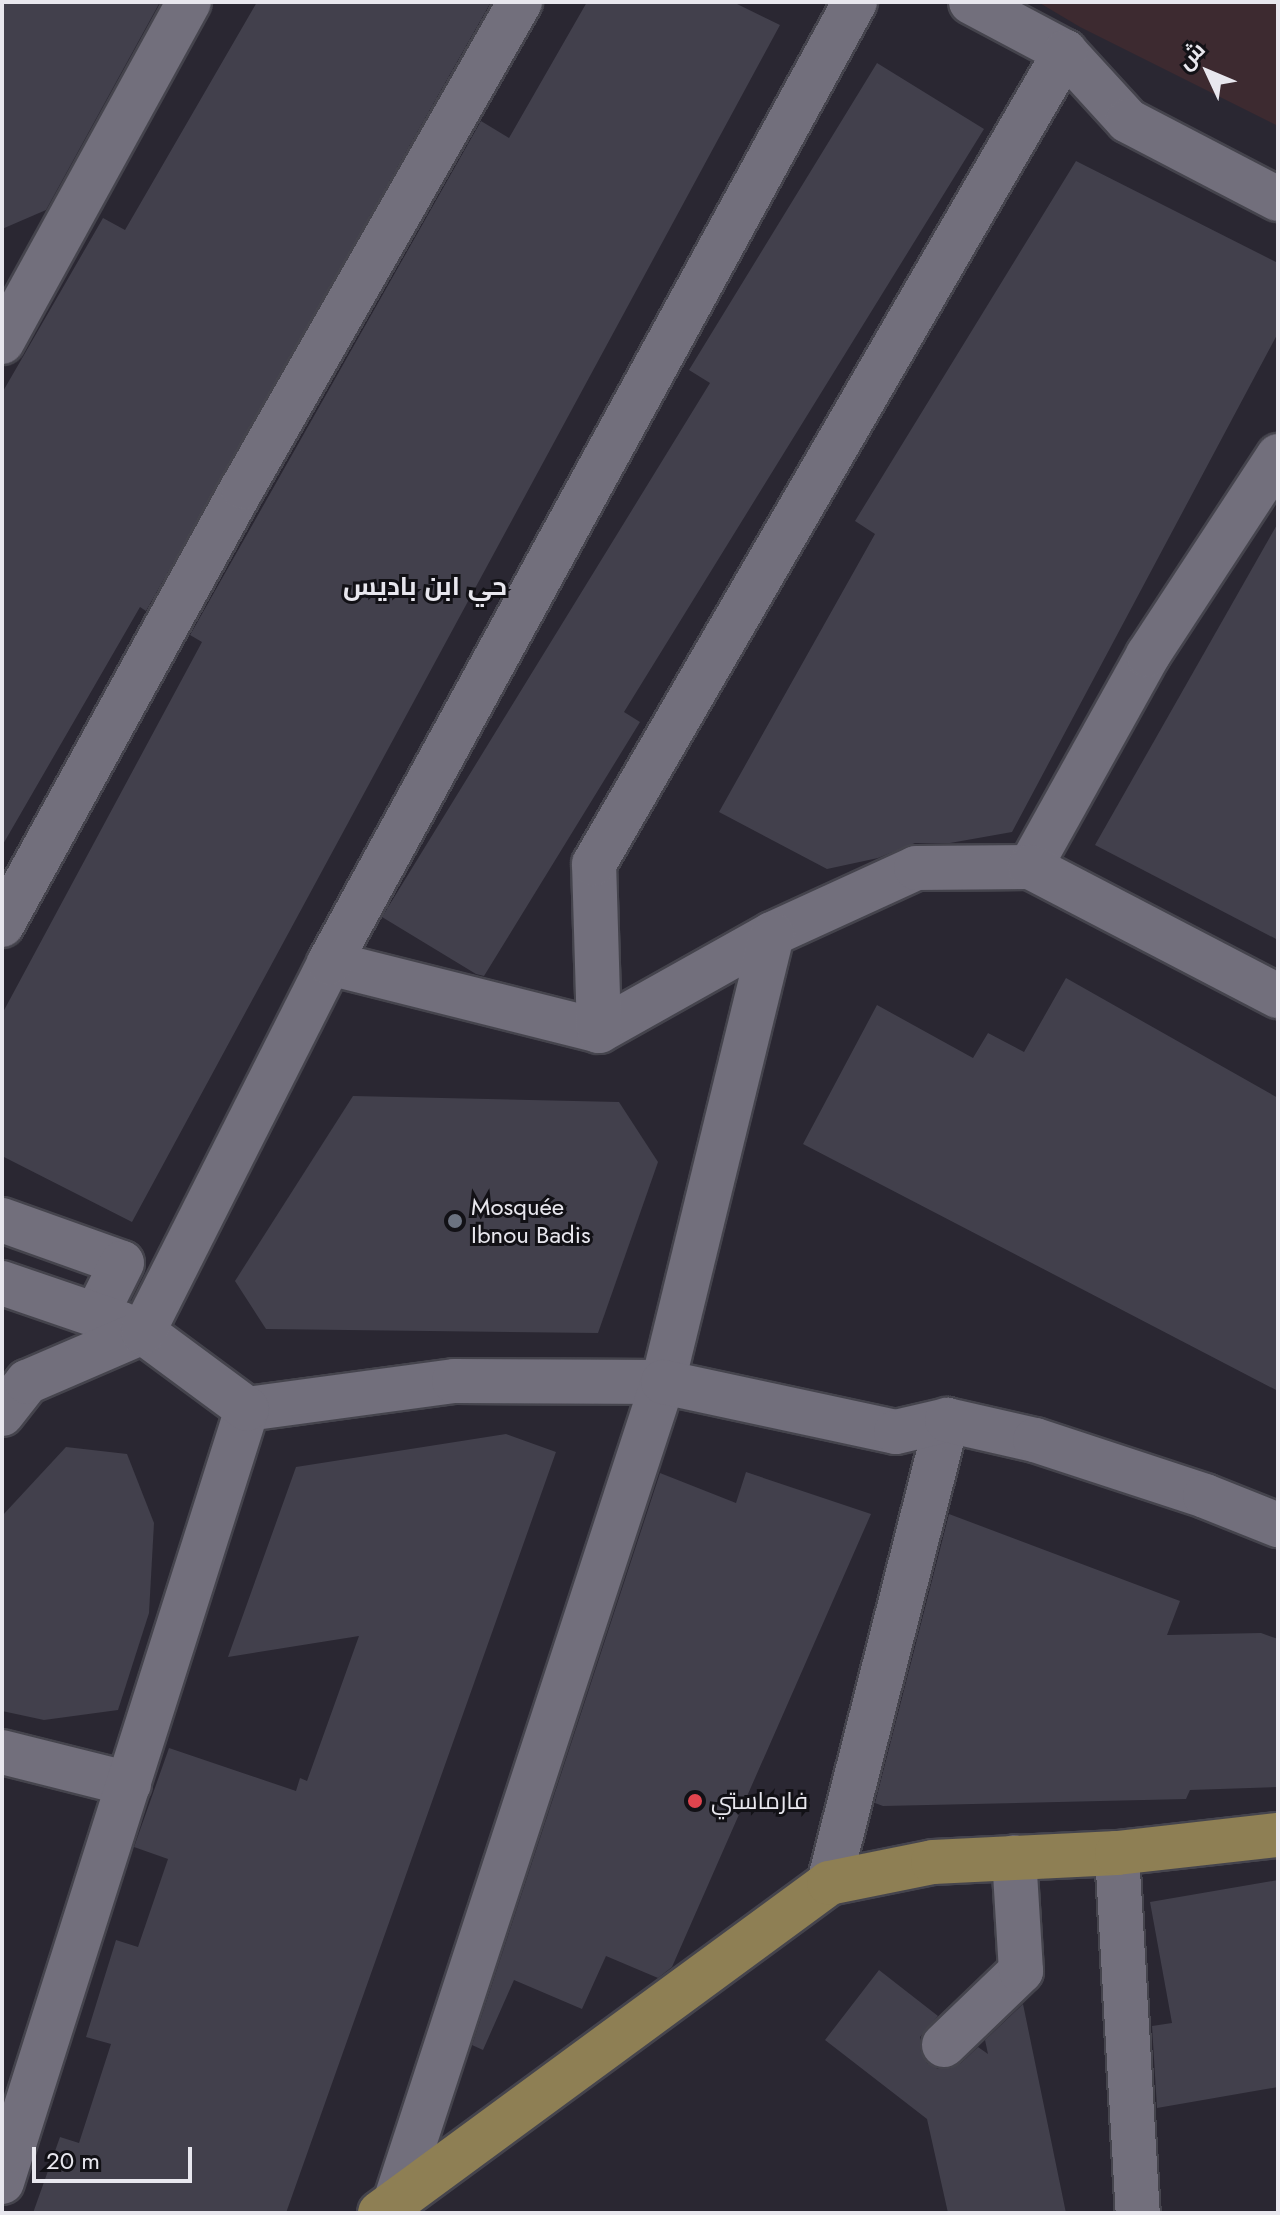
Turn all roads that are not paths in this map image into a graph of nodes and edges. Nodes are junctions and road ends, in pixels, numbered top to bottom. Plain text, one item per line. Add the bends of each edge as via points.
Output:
1 (189, 2) edge
2 (520, 2) edge
3 (855, 2) edge
4 (971, 2) edge
5 (1065, 52) junction
6 (1278, 199) edge
7 (2, 342) edge
8 (1278, 456) edge
9 (1030, 867) junction
10 (2, 925) edge
11 (772, 934) junction
12 (329, 963) junction
13 (1278, 996) edge
14 (599, 1031) junction
15 (2, 1220) edge
16 (2, 1283) edge
17 (96, 1315) junction
18 (143, 1332) junction
19 (663, 1382) junction
20 (247, 1409) junction
21 (2, 1414) edge
22 (947, 1420) junction
23 (1278, 1525) edge
24 (2, 1752) edge
25 (129, 1784) junction
26 (1278, 1835) edge
27 (1117, 1853) junction
28 (1014, 1857) junction
29 (829, 1883) junction
30 (944, 2045) dead end
31 (2, 2182) edge
32 (388, 2208) edge
33 (1138, 2213) edge

1 - 7 street
2 - 10 street via 243,487
3 - 12 street
4 - 5 street
5 - 6 street via 1128,121
5 - 14 street via 594,864
8 - 9 street via 1148,655
9 - 11 street via 916,868
9 - 13 street
11 - 14 street
11 - 19 street
12 - 14 street
12 - 18 street
15 - 17 street via 122,1263
16 - 17 street
17 - 18 street
18 - 20 street
18 - 21 street via 27,1382
19 - 20 street via 454,1381
19 - 22 street via 896,1432
19 - 32 street
20 - 25 street
22 - 23 street via 1035,1440
22 - 29 street
24 - 25 street
25 - 31 street
26 - 27 main road
27 - 28 main road
27 - 33 street
28 - 29 main road via 933,1862
28 - 30 street via 1021,1971
29 - 32 main road

